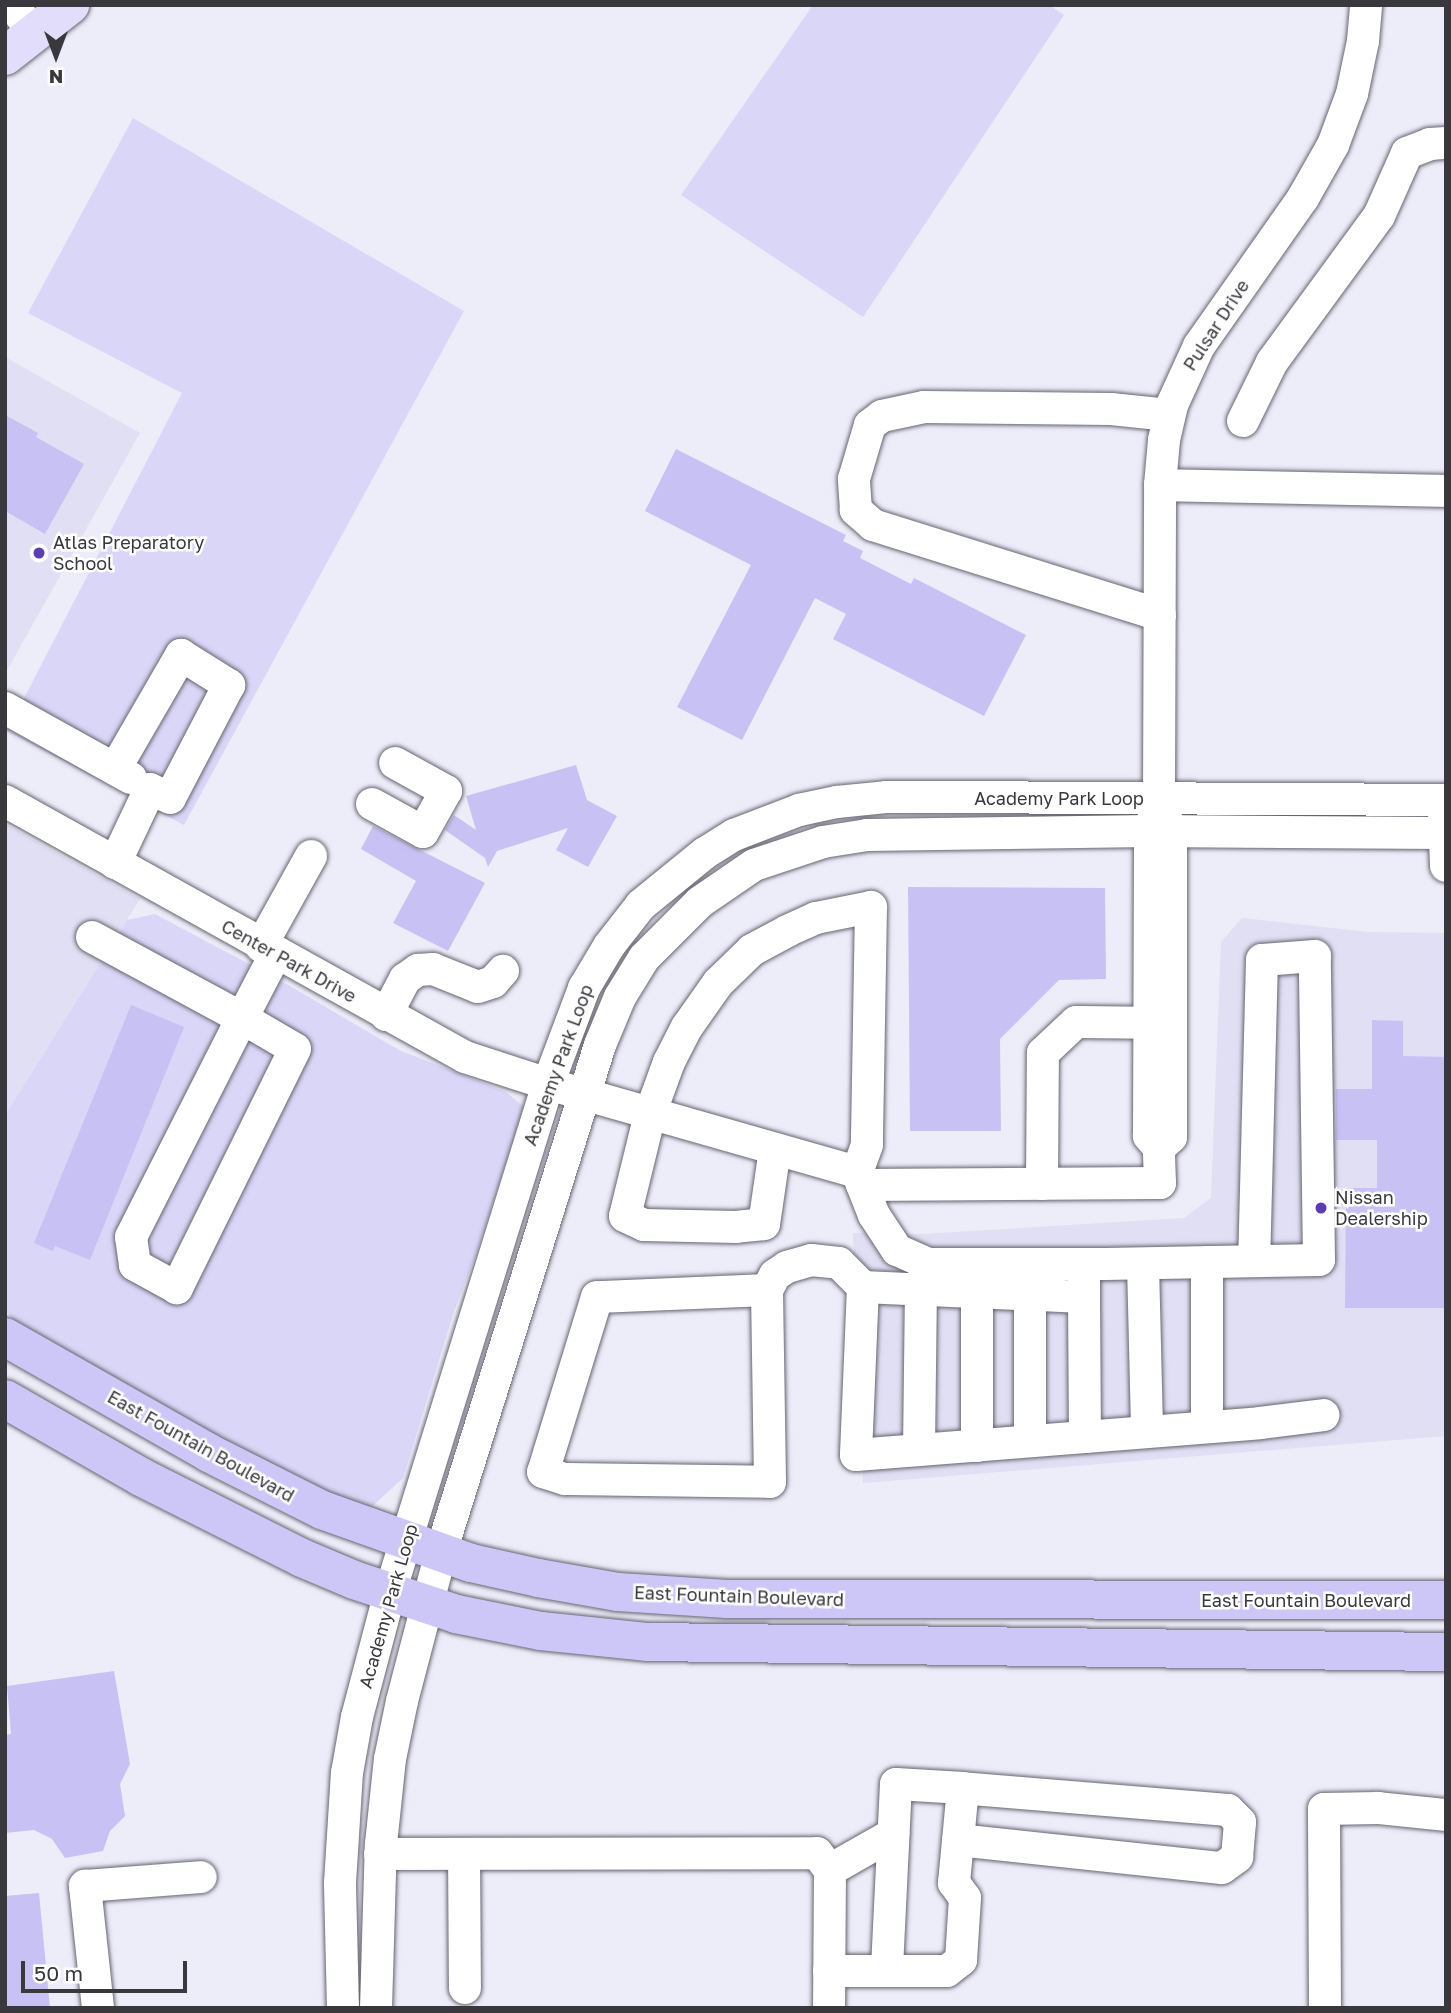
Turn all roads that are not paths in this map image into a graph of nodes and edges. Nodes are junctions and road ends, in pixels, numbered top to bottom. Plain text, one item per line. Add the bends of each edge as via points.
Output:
1 (70, 5) edge
2 (1366, 5) edge
3 (18, 32) edge
4 (1446, 143) edge
5 (1169, 415) junction
6 (1243, 421) dead end
7 (1160, 485) junction
8 (1446, 491) edge
9 (1160, 615) junction
10 (5, 708) edge
11 (395, 763) dead end
12 (115, 769) junction
13 (160, 793) junction
14 (1159, 798) junction
15 (1445, 800) edge
16 (5, 801) edge
17 (372, 804) dead end
18 (1160, 831) junction
19 (1445, 833) edge
20 (311, 856) dead end
21 (115, 863) junction
22 (1446, 866) edge
23 (92, 937) dead end
24 (268, 950) junction
25 (503, 971) dead end
26 (386, 1015) junction
27 (242, 1018) junction
28 (1160, 1023) junction
29 (548, 1084) junction
30 (584, 1094) junction
31 (650, 1114) junction
32 (775, 1149) junction
33 (860, 1179) junction
34 (1042, 1184) junction
35 (1254, 1261) junction
36 (1207, 1262) junction
37 (1030, 1264) junction
38 (1084, 1264) junction
39 (1143, 1264) junction
40 (863, 1287) junction
41 (767, 1290) junction
42 (921, 1290) junction
43 (977, 1293) junction
44 (1030, 1296) junction
45 (1084, 1297) junction
46 (5, 1337) edge
47 (5, 1399) edge
48 (1324, 1415) dead end
49 (1208, 1427) junction
50 (1147, 1432) junction
51 (1085, 1437) junction
52 (1030, 1441) junction
53 (977, 1446) junction
54 (919, 1450) junction
55 (405, 1541) junction
56 (441, 1552) junction
57 (390, 1592) junction
58 (1446, 1600) edge
59 (428, 1605) junction
60 (1446, 1652) edge
61 (962, 1788) junction
62 (1446, 1815) edge
63 (893, 1834) junction
64 (958, 1840) junction
65 (380, 1854) junction
66 (464, 1854) junction
67 (830, 1870) junction
68 (201, 1877) dead end
69 (829, 1971) junction
70 (887, 1971) junction
71 (465, 1988) dead end
72 (98, 2008) edge
73 (343, 2008) edge
74 (376, 2008) edge
75 (829, 2008) edge
76 (1325, 2008) edge

1 - 3 main road
2 - 5 street, Pulsar Drive via 1352,94 1321,171 1199,346
4 - 6 street via 1407,153 1379,216 1272,362
5 - 7 street, Pulsar Drive
5 - 9 street via 1111,409 924,407 882,416 870,425 854,480 856,510 873,525
7 - 8 street
7 - 9 street, Pulsar Drive
9 - 14 street, Pulsar Drive
10 - 12 street
11 - 17 street via 446,791 422,832
12 - 13 street
12 - 13 street via 181,656 229,685
13 - 21 street
14 - 15 street, Academy Park Loop
14 - 18 street, Pulsar Drive
14 - 29 street, Academy Park Loop via 886,797 799,810 734,835 641,905 609,946 584,988
15 - 19 street
16 - 21 street, Center Park Drive
18 - 19 street, Academy Park Loop
18 - 28 street, Pulsar Drive
18 - 30 street, Academy Park Loop via 867,835 823,842 754,865 700,902 644,957 620,997
19 - 22 street
20 - 24 street
21 - 24 street, Center Park Drive
23 - 27 street
24 - 26 street, Center Park Drive
24 - 27 street
25 - 26 street via 493,982 478,987 433,969 418,970 405,979
26 - 29 street, Center Park Drive via 465,1057
27 - 27 street via 131,1237 135,1265 177,1288 295,1049
28 - 34 street via 1076,1022 1043,1053
28 - 34 street, Pulsar Drive via 1149,1136 1159,1147 1160,1183
29 - 30 street, Center Park Drive
29 - 55 street, Academy Park Loop
30 - 31 street, Center Park Drive
30 - 56 street, Academy Park Loop
31 - 32 street, Center Park Drive
31 - 32 street via 625,1216 644,1225 764,1224
31 - 33 street via 687,1027 718,983 752,950 816,918 871,907 867,1145
32 - 33 street, Center Park Drive
33 - 34 street, Center Park Drive
33 - 37 street via 874,1215 897,1250 928,1264
35 - 35 street via 1319,1260 1315,956 1262,960
35 - 36 street
36 - 39 street
36 - 49 street
37 - 38 street
37 - 44 street
38 - 39 street
38 - 45 street
39 - 50 street
40 - 41 street via 839,1263 811,1259 787,1266
40 - 42 street
40 - 54 street via 856,1455
41 - 41 street via 770,1482 565,1479 543,1472 597,1297
42 - 43 street
42 - 54 street
43 - 44 street
43 - 53 street
44 - 45 street
44 - 52 street
45 - 51 street
46 - 55 highway, East Fountain Boulevard via 287,1494
47 - 57 highway via 228,1522 302,1558
48 - 49 street
49 - 50 street
50 - 51 street
51 - 52 street
52 - 53 street
53 - 54 street
55 - 56 highway, East Fountain Boulevard
55 - 57 street, Academy Park Loop
56 - 58 highway, East Fountain Boulevard via 538,1578 667,1597
56 - 59 street, Academy Park Loop
57 - 59 highway
57 - 73 street, Academy Park Loop via 347,1773 340,1883
59 - 60 highway via 541,1631 648,1642
59 - 65 street, Academy Park Loop via 390,1759
61 - 63 street via 896,1784
61 - 64 street
61 - 64 street via 1228,1810 1240,1822 1237,1857 1222,1868
62 - 76 street via 1378,1808 1324,1809
63 - 67 street
63 - 70 street
64 - 70 street via 954,1884 965,1898 961,1960 947,1972
65 - 66 street
65 - 74 street, Academy Park Loop
66 - 67 street via 817,1853
66 - 71 street
67 - 69 street
68 - 72 street via 85,1886
69 - 70 street
69 - 75 street

